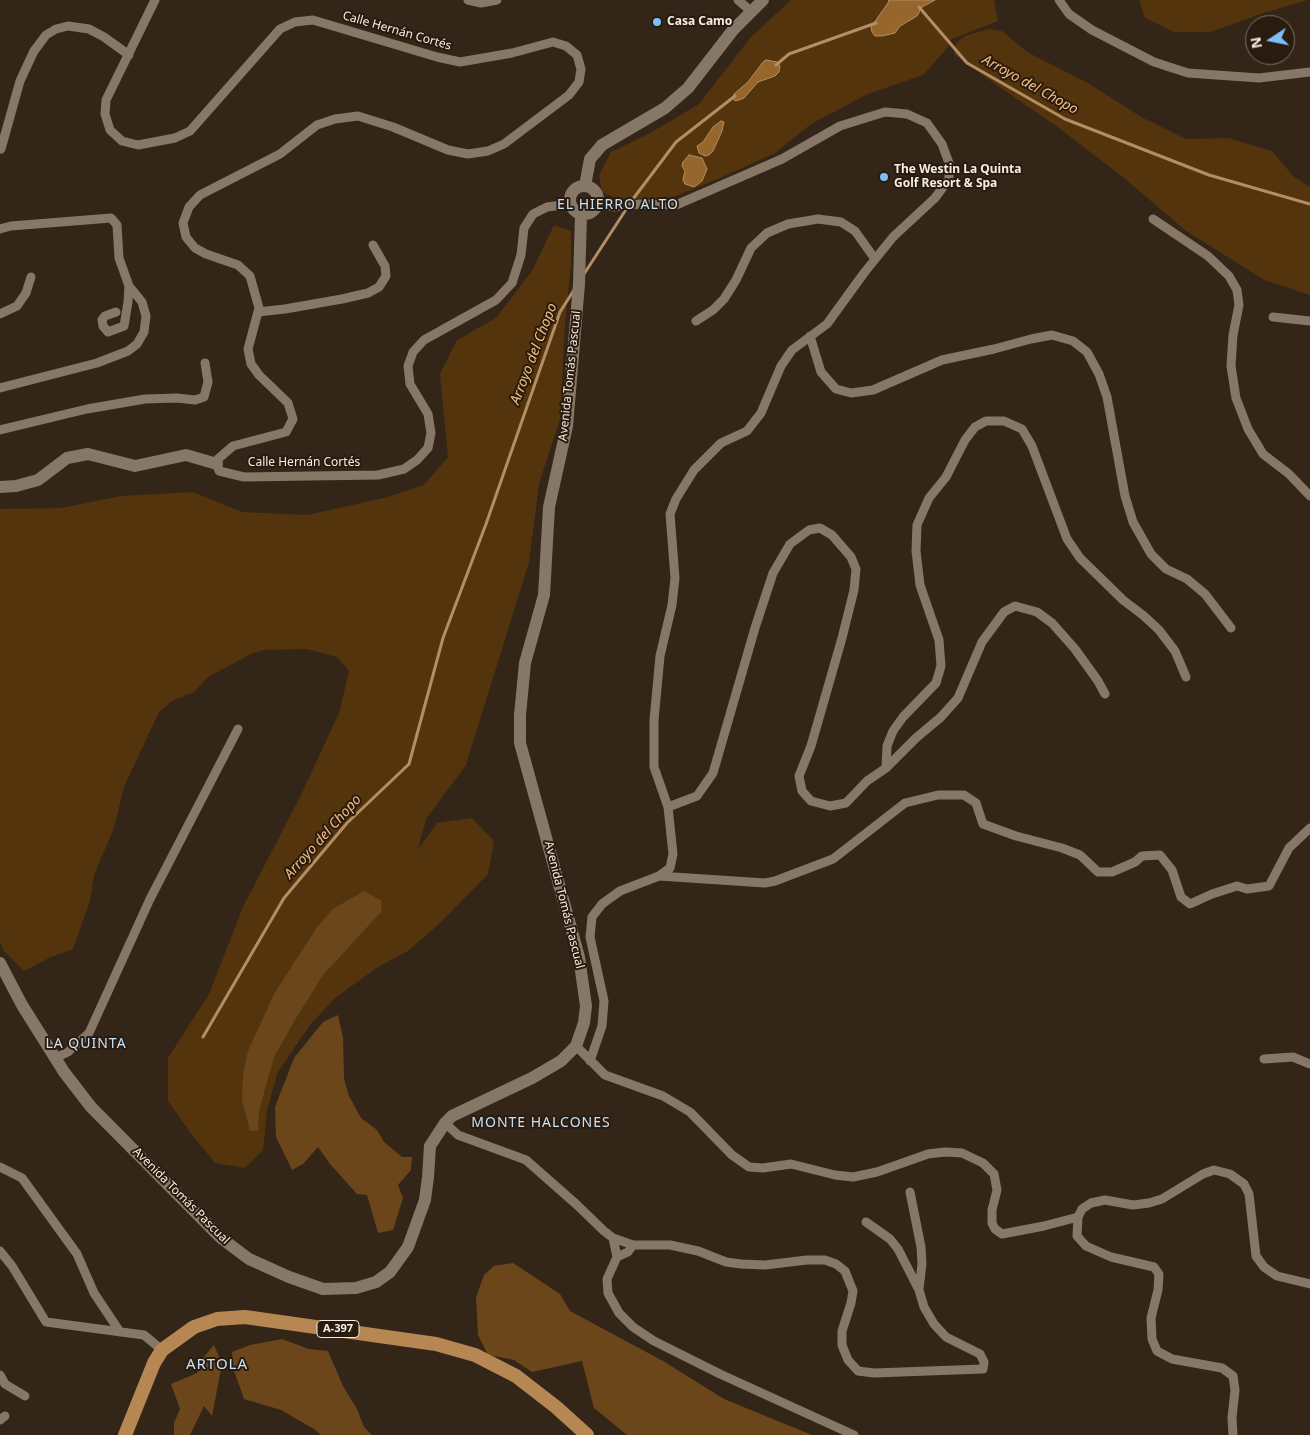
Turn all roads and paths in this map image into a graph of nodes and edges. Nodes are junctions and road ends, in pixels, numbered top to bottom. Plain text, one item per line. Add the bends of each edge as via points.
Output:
1 (155, 0) edge
2 (468, 0) edge
3 (497, 0) edge
4 (738, 0) edge
5 (764, 0) edge
6 (1059, 0) edge
7 (752, 12) junction
8 (129, 55) junction
9 (1310, 72) edge
10 (1, 149) edge
11 (585, 186) junction
12 (598, 203) junction
13 (570, 204) junction
14 (581, 215) junction
15 (1153, 219) dead end
16 (0, 229) edge
17 (373, 245) dead end
18 (875, 259) junction
19 (31, 277) dead end
20 (129, 286) junction
21 (116, 312) dead end
22 (258, 312) junction
23 (0, 314) edge
24 (1273, 317) dead end
25 (696, 321) dead end
26 (1310, 321) edge
27 (810, 336) junction
28 (205, 363) dead end
29 (0, 388) edge
30 (0, 430) edge
31 (216, 464) junction
32 (0, 487) edge
33 (1310, 496) edge
34 (1231, 628) dead end
35 (1186, 677) dead end
36 (1105, 694) dead end
37 (238, 729) dead end
38 (886, 768) junction
39 (668, 807) junction
40 (1310, 828) edge
41 (659, 876) junction
42 (0, 963) edge
43 (576, 1046) junction
44 (55, 1058) junction
45 (1264, 1059) dead end
46 (590, 1062) junction
47 (1310, 1064) edge
48 (445, 1123) junction
49 (0, 1168) edge
50 (910, 1192) dead end
51 (1078, 1217) junction
52 (866, 1222) dead end
53 (613, 1238) junction
54 (633, 1245) junction
55 (0, 1252) edge
56 (617, 1257) junction
57 (1310, 1284) edge
58 (919, 1290) junction
59 (120, 1332) junction
60 (162, 1350) junction
61 (0, 1375) edge
62 (25, 1396) dead end
63 (125, 1435) edge
64 (587, 1435) edge
65 (854, 1435) edge
66 (1233, 1435) edge

1 - 8 street, Calle Hernán Cortés
2 - 3 street via 481,3
4 - 7 street
5 - 7 street
6 - 9 street via 1069,14 1092,30 1154,62 1188,72 1259,78
7 - 11 street via 733,30 688,88 665,108 602,145 590,159
8 - 10 street via 89,29 68,26 46,35 34,51 20,81
8 - 22 street, Calle Hernán Cortés via 106,100 105,114 110,130 122,141 138,145 176,138 190,131 280,29 295,22 313,20 460,62 553,42 566,46 577,56 581,68 579,82 569,95 504,144 488,151 468,154 448,150 358,116 335,119 317,125 280,154 200,195 183,223 186,237 195,248 238,265 250,276
11 - 12 street via 598,195
11 - 13 street via 577,188 571,195
12 - 14 street via 592,213
12 - 18 street via 613,207 676,205 782,159 840,126 885,112 907,114 927,124 942,144 949,163 949,179
13 - 14 street
13 - 31 street, Calle Hernán Cortés via 547,207 533,214 524,228 521,255 512,283 496,300 424,340 414,352 408,366 410,384 428,414 431,433 428,448 418,460 404,468 378,475 244,477 219,471
14 - 43 street, Avenida Tomás Pascual via 579,284 567,426 549,507 544,595 525,663 520,715 520,743 579,958 586,1006
15 - 33 street via 1208,256 1229,276 1237,290 1239,305 1233,335 1232,366 1236,398 1263,454
16 - 20 street via 111,218 117,225 118,258
17 - 22 street via 386,266 386,276 379,287 342,299
18 - 25 street via 855,231 840,222 818,219 788,224 767,233 751,248 724,299
18 - 27 street via 827,324
19 - 23 street via 17,306
20 - 21 street via 124,326 108,332 102,320
20 - 29 street via 142,302 146,316 144,332 137,344 97,363
22 - 31 street, Calle Hernán Cortés via 248,349 251,364 288,403 293,419 286,432 233,446
24 - 26 street
27 - 34 street via 821,372 836,389 850,393 873,390 942,360 1031,339 1052,335 1073,341 1087,352 1107,397 1125,496 1133,522 1151,554 1205,594
27 - 39 street via 792,350 781,366 761,413 747,431 721,443 694,470 670,514 675,578 660,656 654,720 654,767
28 - 30 street via 208,382 204,397 195,400 145,399
31 - 32 street via 186,455 134,466 88,454 67,458 38,480
35 - 38 street via 1175,651 1159,630 1122,600 1080,558 1067,539 1032,446 1022,429 1004,421 986,421 975,427 964,440 946,477 929,498 918,525 916,551 920,585 939,640 942,666 936,683 894,731 886,746
36 - 38 street via 1052,623 1038,612 1015,606 1004,612 982,642 955,702
37 - 44 street via 150,899 89,1033 68,1052
38 - 39 street via 867,780 846,803 830,806 811,801 802,791 799,776 811,746 842,638 856,569 851,557 832,535 820,528 809,530 790,544 773,573 712,773 697,796
39 - 41 street via 674,854 670,868
40 - 41 street via 1289,848 1269,886 1237,886 1190,904 1181,897 1172,870 1160,855 1142,856 1112,872 1098,872 1080,855 983,824 976,802 964,795 938,795 905,803 833,859 775,881
41 - 46 street via 620,891 602,904 592,917 590,937 604,1001 602,1026
42 - 44 street, Avenida Tomás Pascual via 22,1006
43 - 46 street
43 - 48 street, Avenida Tomás Pascual via 547,1070 452,1116
44 - 48 street, Avenida Tomás Pascual via 91,1107 220,1238 249,1259 288,1278 323,1289 356,1288 376,1282 390,1272 408,1247 425,1200 430,1146
45 - 47 street via 1293,1056
46 - 51 street via 606,1075 663,1096 690,1112 749,1167 791,1164 854,1177 928,1154 962,1153 983,1163 994,1174 997,1190 992,1223 1002,1234
48 - 53 street via 458,1135 526,1160
49 - 59 street via 22,1178 34,1193 78,1254 94,1293
50 - 58 street via 921,1247
51 - 57 street via 1091,1203 1105,1200 1133,1205 1150,1203 1214,1170 1230,1174 1244,1184 1249,1194 1256,1256 1277,1276
51 - 66 street via 1077,1236 1086,1246 1111,1257 1154,1267 1159,1274 1151,1318 1152,1339 1158,1351 1172,1359 1222,1368 1233,1376
52 - 58 street via 898,1249
53 - 54 street
53 - 56 street
54 - 56 street via 628,1252
54 - 58 street via 670,1245 740,1264 825,1260 845,1271 853,1292 842,1331 842,1345 848,1360 858,1371 983,1369 980,1354 946,1337 934,1324
55 - 59 street via 46,1322
56 - 65 street via 607,1279 608,1293 619,1313 634,1327 654,1341 720,1374
59 - 60 street via 144,1335
60 - 63 main road, A-397
60 - 64 main road, A-397 via 194,1327 217,1319 245,1316 436,1344 475,1356 516,1376
61 - 62 street via 4,1384

